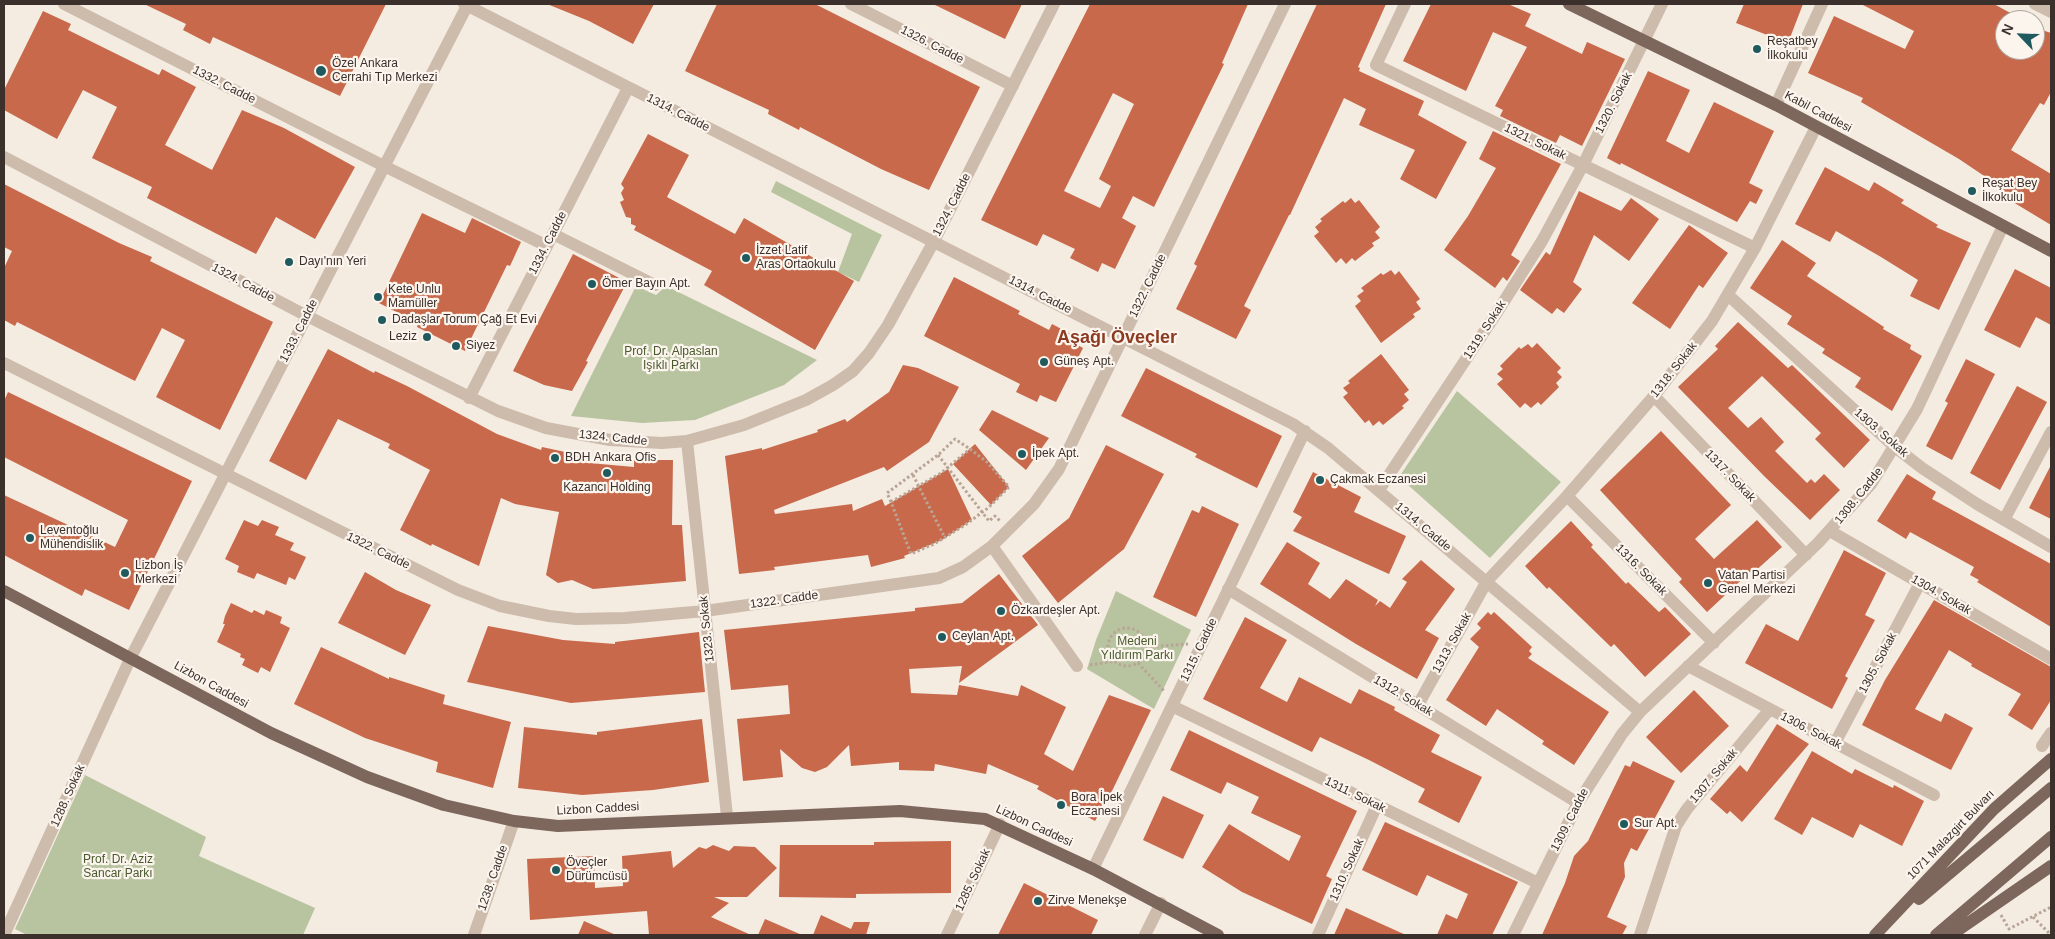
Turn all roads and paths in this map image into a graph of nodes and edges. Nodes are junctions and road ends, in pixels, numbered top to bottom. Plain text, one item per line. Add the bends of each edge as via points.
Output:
1 (64, 4) edge
2 (467, 4) edge
3 (851, 4) edge
4 (1054, 4) edge
5 (1285, 4) edge
6 (1405, 4) edge
7 (1569, 4) edge
8 (1662, 4) edge
9 (1822, 4) edge
10 (2035, 4) edge
11 (2051, 12) edge
12 (1646, 40) junction
13 (1013, 86) junction
14 (628, 88) junction
15 (1776, 105) junction
16 (1816, 127) junction
17 (4, 157) edge
18 (1583, 165) junction
19 (384, 166) junction
20 (2003, 226) junction
21 (553, 234) junction
22 (934, 241) junction
23 (547, 246) junction
24 (1755, 248) junction
25 (2051, 251) edge
26 (655, 285) dead end
27 (1728, 295) junction
28 (307, 316) junction
29 (1124, 337) junction
30 (4, 363) edge
31 (1654, 396) junction
32 (469, 398) junction
33 (1305, 431) junction
34 (2051, 432) edge
35 (687, 441) junction
36 (1895, 447) junction
37 (970, 449) junction
38 (938, 455) junction
39 (948, 468) junction
40 (225, 475) junction
41 (913, 475) junction
42 (920, 486) junction
43 (1379, 490) junction
44 (1567, 496) junction
45 (891, 502) junction
46 (982, 512) junction
47 (2004, 520) junction
48 (1830, 531) junction
49 (945, 538) junction
50 (992, 546) junction
51 (2051, 547) edge
52 (1806, 555) junction
53 (1487, 581) junction
54 (1920, 583) junction
55 (1228, 589) junction
56 (4, 590) edge
57 (705, 611) junction
58 (1202, 643) junction
59 (1714, 643) junction
60 (1146, 647) junction
61 (131, 657) junction
62 (2051, 659) edge
63 (1115, 661) junction
64 (1138, 663) junction
65 (1077, 666) joint
66 (1688, 666) junction
67 (1173, 704) junction
68 (1418, 705) junction
69 (1770, 709) junction
70 (1640, 712) junction
71 (2051, 732) edge
72 (1835, 743) junction
73 (2042, 746) dead end
74 (2051, 759) edge
75 (2051, 788) edge
76 (1934, 795) dead end
77 (1578, 804) junction
78 (1377, 805) junction
79 (727, 816) junction
80 (514, 822) junction
81 (1000, 824) junction
82 (2051, 837) edge
83 (2051, 866) edge
84 (1093, 869) junction
85 (1538, 883) junction
86 (1161, 903) junction
87 (1996, 906) junction
88 (2051, 907) edge
89 (2032, 917) junction
90 (4, 935) edge
91 (474, 935) edge
92 (947, 935) edge
93 (1145, 935) edge
94 (1218, 935) edge
95 (1318, 935) edge
96 (1513, 935) edge
97 (1640, 935) edge
98 (1875, 935) edge
99 (1936, 935) edge
100 (1951, 935) edge
101 (2051, 935) edge

1 - 19 street, 1332. Cadde
2 - 14 street, 1314. Cadde
2 - 19 street, 1333. Cadde
3 - 13 street, 1326. Cadde
4 - 13 street, 1324. Cadde
5 - 29 street, 1322. Cadde
6 - 18 street, 1321. Sokak via 1376,65
7 - 12 main road, Kabil Caddesi
8 - 12 street, 1320. Sokak
9 - 15 street
10 - 11 street
12 - 15 main road, Kabil Caddesi
12 - 18 street, 1320. Sokak
13 - 22 street, 1324. Cadde
14 - 21 street, 1334. Cadde
14 - 22 street, 1314. Cadde
15 - 16 main road, Kabil Caddesi
16 - 20 main road, Kabil Caddesi
16 - 24 street, 1318. Sokak
17 - 28 street, 1324. Cadde
18 - 24 street, 1321. Sokak
18 - 43 street, 1319. Sokak via 1502,305
19 - 23 street, 1332. Cadde
19 - 28 street, 1333. Cadde
20 - 25 main road, Kabil Caddesi
20 - 36 street, 1308. Cadde via 1917,409
21 - 23 street, 1334. Cadde
21 - 26 street
22 - 29 street, 1314. Cadde
22 - 35 street, 1324. Cadde via 883,334 853,371 806,400 744,425
23 - 32 street, 1334. Cadde
24 - 27 street, 1318. Sokak
27 - 31 street, 1318. Sokak
27 - 36 street, 1303. Sokak
28 - 32 street, 1324. Cadde
28 - 40 street, 1333. Cadde
29 - 33 street, 1314. Cadde
29 - 50 street, 1322. Cadde via 1059,469 1034,504
30 - 40 street, 1322. Cadde
31 - 44 street, 1318. Sokak
31 - 52 street, 1317. Sokak
32 - 35 street, 1324. Cadde via 521,420 566,433 633,442
33 - 43 street, 1314. Cadde
33 - 55 street, 1315. Cadde
34 - 47 street
35 - 57 street, 1323. Sokak
36 - 47 street, 1303. Sokak
36 - 48 street, 1308. Cadde via 1866,491
37 - 38 path via 955,438
37 - 39 path
37 - 46 path via 987,462 1009,487
38 - 39 path
38 - 41 path
39 - 42 path
39 - 46 path
40 - 57 street, 1322. Cadde via 458,590 500,606 549,616 601,619
40 - 61 street, 1333. Cadde
41 - 42 path
41 - 45 path via 887,493
42 - 45 path
42 - 49 path
43 - 53 street, 1314. Cadde
44 - 53 street, 1318. Sokak
44 - 59 street, 1316. Sokak
45 - 49 path via 911,554
46 - 49 path
47 - 51 street, 1303. Sokak
48 - 52 street, 1308. Cadde
48 - 54 street, 1304. Sokak
50 - 57 street, 1322. Cadde via 963,566 928,580
50 - 65 street
52 - 59 street, 1308. Cadde
53 - 68 street, 1313. Sokak
53 - 70 street, 1314. Cadde
54 - 62 street, 1304. Sokak
54 - 72 street, 1305. Sokak
55 - 58 street, 1315. Cadde
55 - 68 street, 1312. Sokak
56 - 61 main road, Lizbon Caddesi
57 - 79 street, 1323. Sokak
58 - 60 path
58 - 67 street, 1315. Cadde
59 - 66 street, 1308. Cadde
60 - 63 path via 1144,638 1135,630 1123,629 1117,632 1108,648
60 - 64 path
61 - 80 main road, Lizbon Caddesi via 271,733 367,778 444,804
61 - 90 street, 1288. Sokak
63 - 64 path via 1123,666
63 - 65 path
64 - 67 path
66 - 69 street, 1306. Sokak
66 - 70 street, 1308. Cadde
67 - 78 street, 1311. Sokak
67 - 84 street, 1315. Cadde
68 - 77 street, 1312. Sokak
69 - 72 street, 1306. Sokak
69 - 97 street, 1307. Sokak via 1676,826
70 - 77 street, 1309. Cadde via 1605,757
71 - 73 street
72 - 76 street, 1306. Sokak
74 - 98 main road, 1071 Malazgirt Bulvarı via 1994,810
75 - 98 main road, 1071 Malazgirt Bulvarı
77 - 85 street, 1309. Cadde
78 - 85 street, 1311. Sokak
78 - 95 street, 1310. Sokak
79 - 80 main road, Lizbon Caddesi via 558,826
79 - 81 main road, Lizbon Caddesi via 900,810 976,818
80 - 91 street, 1238. Cadde
81 - 84 main road, Lizbon Caddesi
81 - 92 street, 1285. Sokak
82 - 99 main road
83 - 87 main road
84 - 86 main road, Lizbon Caddesi
85 - 96 street, 1309. Cadde
86 - 93 street
86 - 94 main road, Lizbon Caddesi
87 - 89 path via 2009,929
87 - 100 main road
88 - 89 path
89 - 101 path

